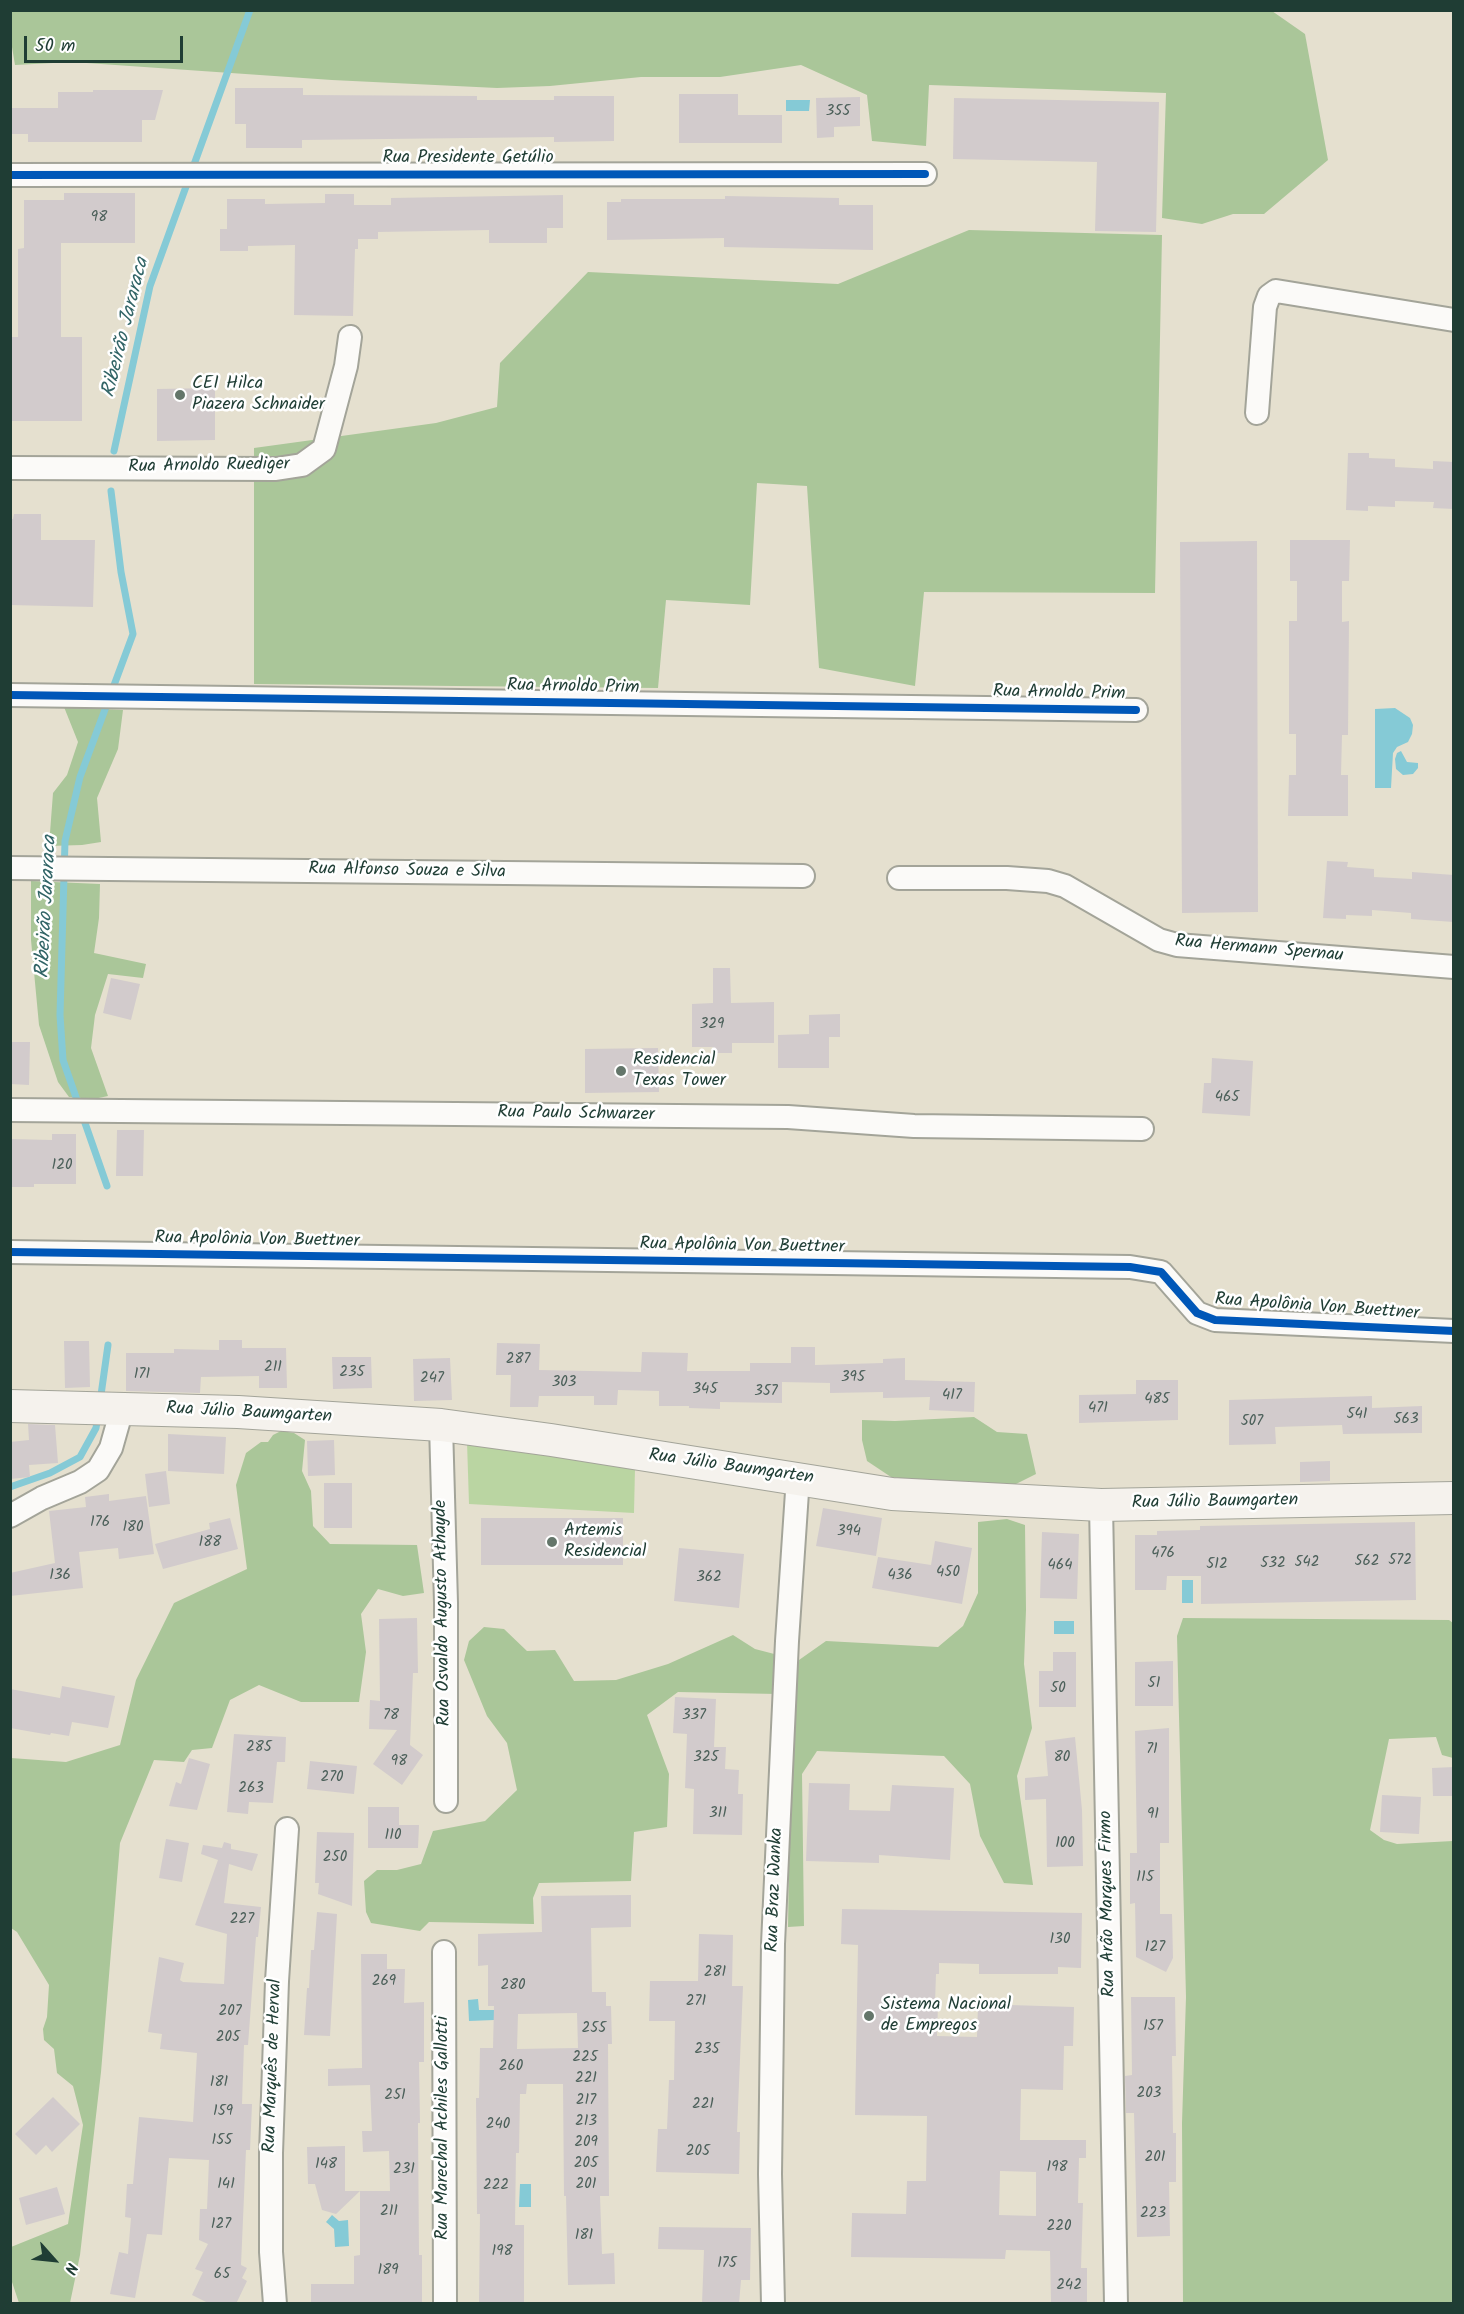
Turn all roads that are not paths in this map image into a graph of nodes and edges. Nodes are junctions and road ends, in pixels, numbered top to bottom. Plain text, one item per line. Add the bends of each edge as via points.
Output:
1 (925, 174) dead end
2 (10, 175) edge
3 (1454, 320) edge
4 (350, 337) dead end
5 (1257, 413) dead end
6 (10, 468) edge
7 (10, 695) edge
8 (1136, 710) dead end
9 (10, 868) edge
10 (803, 876) dead end
11 (899, 878) dead end
12 (1454, 967) edge
13 (10, 1110) edge
14 (1142, 1129) dead end
15 (10, 1252) edge
16 (1454, 1331) edge
17 (10, 1406) edge
18 (107, 1409) junction
19 (441, 1425) junction
20 (798, 1477) junction
21 (1454, 1498) edge
22 (1101, 1505) junction
23 (10, 1516) edge
24 (446, 1801) dead end
25 (286, 1829) dead end
26 (444, 1952) dead end
27 (275, 2304) edge
28 (445, 2304) edge
29 (773, 2304) edge
30 (1116, 2304) edge

1 - 2 street, Rua Presidente Getúlio
3 - 5 street via 1276,291 1265,307
4 - 6 street, Rua Arnoldo Ruediger via 324,448 302,465 276,469
7 - 8 street, Rua Arnoldo Prim
9 - 10 street, Rua Alfonso Souza e Silva
11 - 12 street, Rua Hermann Spernau via 1048,881 1065,886 1159,940 1177,945
13 - 14 street, Rua Paulo Schwarzer via 776,1117 914,1126
15 - 16 street, Rua Apolônia Von Buettner via 1130,1267 1161,1272 1197,1313 1215,1320
17 - 18 street, Rua Júlio Baumgarten
18 - 19 street, Rua Júlio Baumgarten via 238,1412
18 - 23 street via 111,1448 98,1470
19 - 20 street, Rua Júlio Baumgarten
19 - 24 street, Rua Osvaldo Augusto Athayde
20 - 22 street, Rua Júlio Baumgarten via 892,1494
20 - 29 street, Rua Braz Wanka via 773,1944
21 - 22 street, Rua Júlio Baumgarten
22 - 30 street, Rua Arão Marques Firmo
25 - 27 street, Rua Marquês de Herval via 271,2153
26 - 28 street, Rua Marechal Achiles Gallotti

